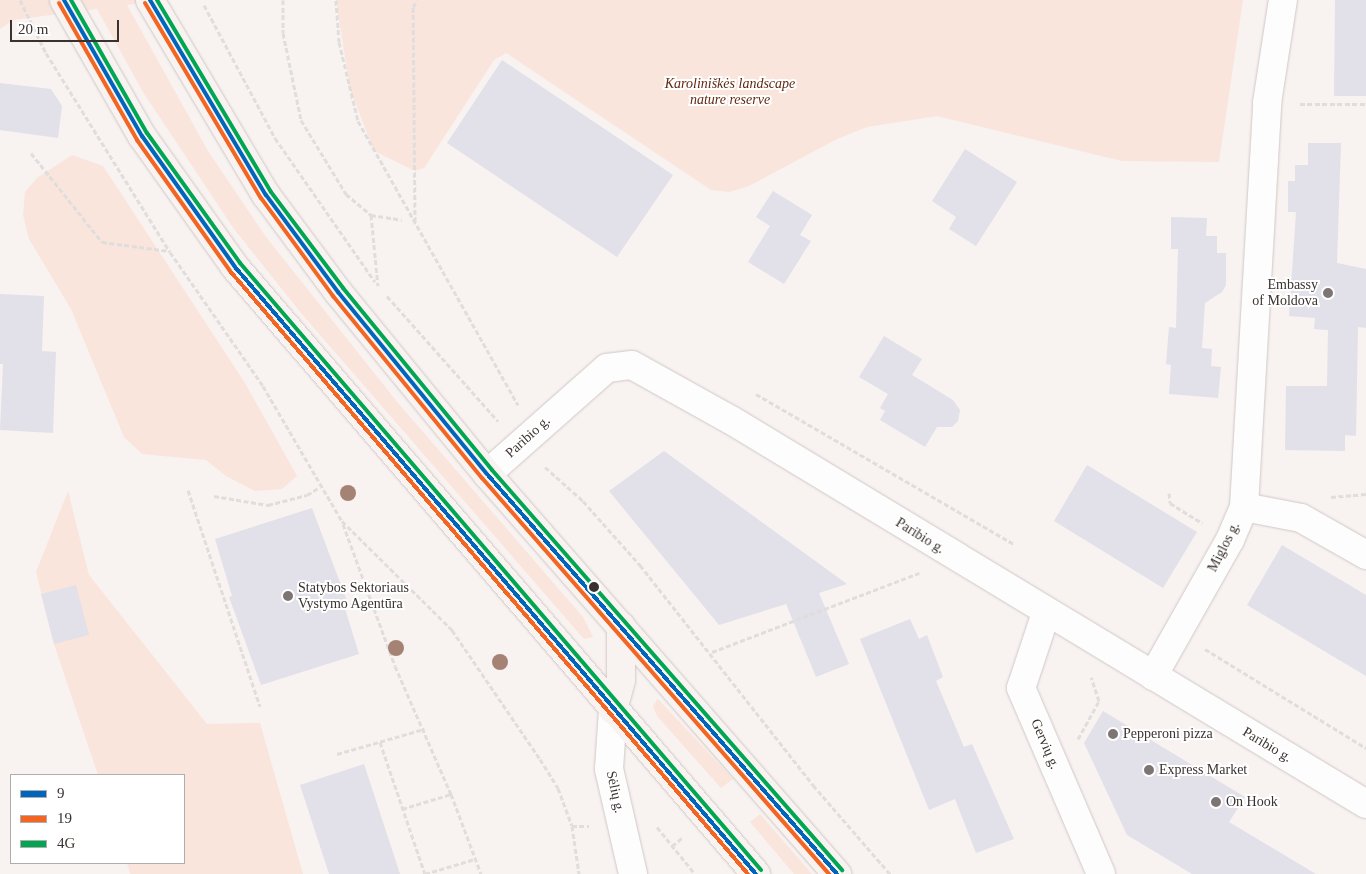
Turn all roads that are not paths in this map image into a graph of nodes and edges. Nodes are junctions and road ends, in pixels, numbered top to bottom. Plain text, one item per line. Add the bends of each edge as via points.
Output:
1 (64, 0) edge
2 (150, 0) edge
3 (1282, 0) edge
4 (487, 474) junction
5 (1244, 507) junction
6 (1366, 555) edge
7 (1046, 613) junction
8 (621, 626) junction
9 (1153, 676) junction
10 (613, 710) junction
11 (1366, 804) edge
12 (633, 874) edge
13 (756, 874) edge
14 (837, 874) edge
15 (1101, 874) edge

1 - 10 main road via 142,136 235,267
2 - 4 main road via 212,110 266,195 338,292
3 - 5 street via 1267,103
4 - 7 street, Paribio g. via 607,368 632,365 731,420
4 - 8 main road
5 - 6 street, Miglos g. via 1301,518
5 - 9 street, Miglos g. via 1230,540
7 - 9 street, Paribio g.
7 - 15 street, Gervių g. via 1021,688
8 - 10 main road via 621,680
8 - 14 main road
9 - 11 street, Paribio g.
10 - 12 street, Sėlių g. via 609,769
10 - 13 main road

